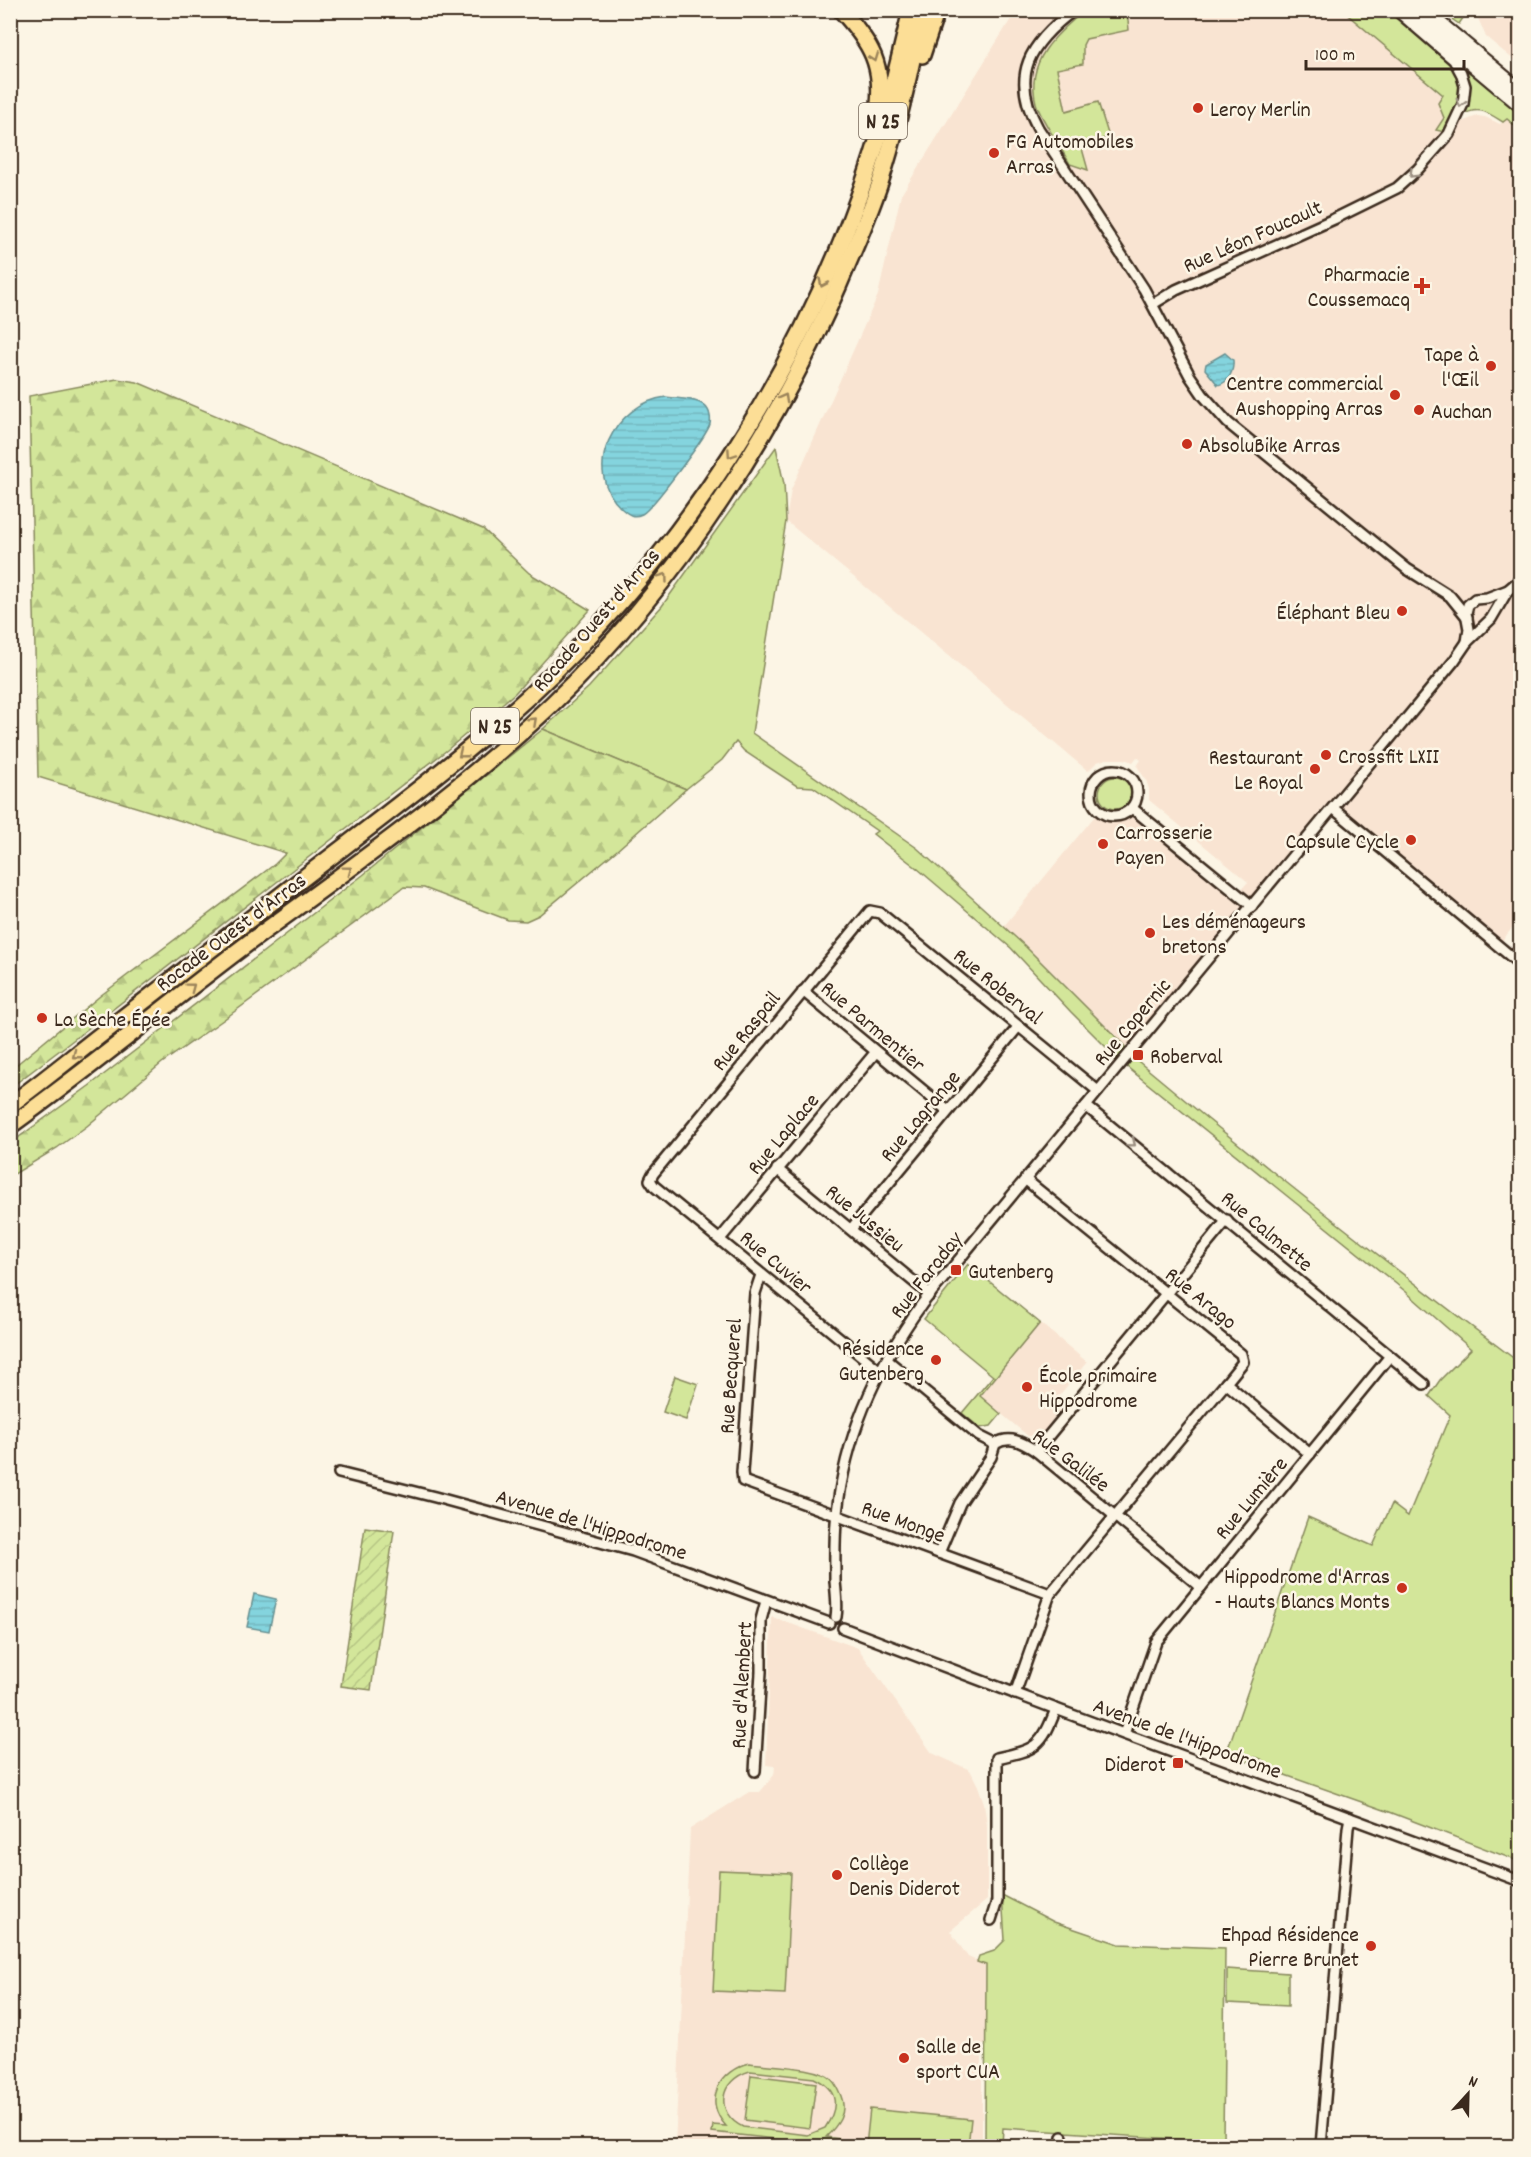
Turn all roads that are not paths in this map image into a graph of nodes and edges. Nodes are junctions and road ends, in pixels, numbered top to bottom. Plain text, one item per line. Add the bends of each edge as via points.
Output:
1 (841, 10) edge
2 (911, 10) edge
3 (922, 10) edge
4 (937, 10) edge
5 (1074, 10) edge
6 (1396, 10) edge
7 (1408, 10) edge
8 (1423, 10) edge
9 (1521, 91) edge
10 (1521, 104) edge
11 (884, 172) junction
12 (846, 229) junction
13 (1153, 304) junction
14 (1521, 580) edge
15 (1508, 590) junction
16 (1450, 596) junction
17 (1478, 599) junction
18 (1468, 619) junction
19 (1489, 622) junction
20 (1467, 642) junction
21 (1132, 808) junction
22 (1332, 808) junction
23 (1252, 906) junction
24 (875, 911) joint
25 (1521, 964) edge
26 (802, 991) junction
27 (1018, 1027) junction
28 (875, 1053) junction
29 (1098, 1091) junction
30 (10, 1105) edge
31 (1086, 1106) junction
32 (948, 1111) junction
33 (10, 1126) edge
34 (777, 1169) junction
35 (650, 1180) joint
36 (1026, 1180) junction
37 (1227, 1220) junction
38 (851, 1229) junction
39 (720, 1239) junction
40 (761, 1275) junction
41 (1166, 1294) junction
42 (930, 1295) junction
43 (1390, 1356) junction
44 (887, 1360) junction
45 (880, 1371) junction
46 (1226, 1383) junction
47 (1424, 1384) dead end
48 (995, 1444) junction
49 (1036, 1451) junction
50 (1311, 1454) junction
51 (339, 1473) dead end
52 (744, 1481) joint
53 (836, 1515) junction
54 (1115, 1517) junction
55 (939, 1553) junction
56 (1201, 1587) junction
57 (1050, 1594) junction
58 (766, 1601) junction
59 (832, 1620) junction
60 (1015, 1694) junction
61 (1056, 1709) junction
62 (1124, 1734) junction
63 (755, 1771) dead end
64 (1350, 1818) junction
65 (1521, 1881) edge
66 (991, 1920) dead end
67 (1321, 2146) edge

1 -> 12 highway via 864,37 876,59 880,83 874,130
2 - 12 highway, Rocade Ouest d'Arras / N 25 via 883,121
3 - 11 highway, Rocade Ouest d'Arras / N 25
4 - 11 highway
5 - 13 street via 1036,44 1027,67 1026,100 1038,128
6 -> 13 street, Rue Léon Foucault via 1454,60 1461,73 1465,86 1463,104 1449,135 1397,188
7 - 10 main road
8 - 9 main road
33 -> 11 highway, Rocade Ouest d'Arras / N 25 via 482,766 576,680 656,588 754,450 816,337
12 -> 30 highway, Rocade Ouest d'Arras / N 25 via 797,339 738,445 659,555 573,653 438,773
13 - 16 street via 1190,376 1228,423 1407,569
14 - 15 street, Rue Copernic
15 - 17 street, Rue Copernic
15 - 19 street, Rue Copernic
16 - 17 street
16 - 18 street
17 - 18 street via 1468,605
17 - 19 street via 1492,606
18 - 19 street via 1474,625
18 - 20 street
19 - 20 street, Rue Copernic
20 - 22 street, Rue Copernic
21 - 21 street via 1137,794 1130,776 1112,769 1098,775 1090,793 1099,811 1119,816
21 - 23 street
22 - 23 street, Rue Copernic
22 - 25 street
23 - 29 street, Rue Copernic
24 - 26 street, Rue Raspail via 866,915
24 - 27 street, Rue Roberval
26 - 28 street, Rue Parmentier
26 - 35 street, Rue Raspail
27 - 29 street, Rue Roberval
27 - 32 street, Rue Lagrange
28 - 32 street, Rue Parmentier
28 - 34 street, Rue Laplace
29 - 31 street, Rue Faraday
31 - 36 street, Rue Faraday
31 -> 37 street, Rue Calmette
32 - 38 street, Rue Lagrange
34 - 38 street, Rue Jussieu
34 - 39 street, Rue Laplace
35 - 39 street, Rue Cuvier
36 - 41 street, Rue Arago
36 - 42 street, Rue Faraday
37 - 41 street
37 - 43 street, Rue Calmette
38 - 42 street, Rue Jussieu
39 - 40 street, Rue Cuvier
40 - 45 street, Rue Cuvier
40 - 52 street, Rue Becquerel via 755,1293
41 - 46 street, Rue Arago via 1241,1354 1243,1362
41 - 49 street
42 - 44 street, Rue Faraday
43 - 47 street, Rue Calmette
43 - 50 street, Rue Lumière
44 - 45 street, Rue Faraday
44 - 48 street, Rue Galilée via 980,1437
45 - 53 street, Rue Faraday via 848,1454
46 - 50 street
46 - 54 street
48 - 49 street, Rue Galilée via 1004,1439 1015,1440
48 - 55 street via 960,1503
49 - 54 street, Rue Galilée
50 - 56 street, Rue Lumière
51 - 58 street, Avenue de l'Hippodrome via 633,1551
52 - 53 street, Rue Monge
53 - 55 street, Rue Monge
53 - 59 street, Rue Faraday
54 - 56 street, Rue Galilée
54 - 57 street
55 - 57 street, Rue Monge
56 - 62 street, Rue Lumière via 1153,1648
57 - 60 street
58 - 59 street, Avenue de l'Hippodrome
58 - 63 street, Rue d'Alembert
59 - 60 street, Avenue de l'Hippodrome via 842,1620 843,1628
60 - 61 street, Avenue de l'Hippodrome
61 - 62 street, Avenue de l'Hippodrome
61 - 66 street via 1037,1746 997,1758 997,1901
62 - 64 street, Avenue de l'Hippodrome
64 - 65 street, Avenue de l'Hippodrome
64 - 67 street

